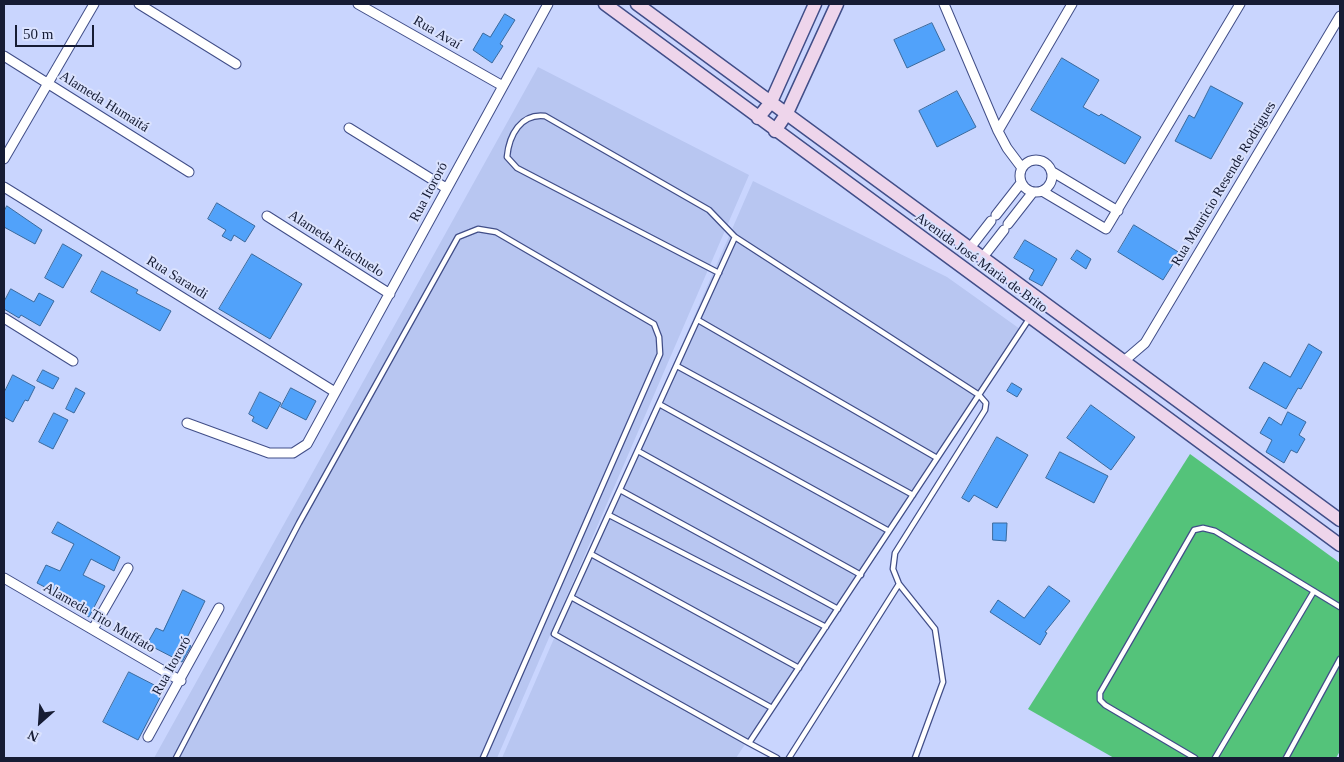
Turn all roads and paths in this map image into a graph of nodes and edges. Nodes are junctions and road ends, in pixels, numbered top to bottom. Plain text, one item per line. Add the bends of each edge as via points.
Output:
1 (94, 4) edge
2 (139, 4) edge
3 (358, 4) edge
4 (548, 4) edge
5 (604, 4) edge
6 (637, 4) edge
7 (815, 4) edge
8 (837, 4) edge
9 (944, 4) edge
10 (1072, 4) edge
11 (1240, 4) edge
12 (1340, 16) edge
13 (4, 56) edge
14 (236, 64) dead end
15 (47, 83) junction
16 (501, 85) junction
17 (771, 102) junction
18 (787, 113) junction
19 (758, 118) junction
20 (349, 128) dead end
21 (775, 131) junction
22 (998, 131) junction
23 (4, 159) edge
24 (1022, 168) junction
25 (1050, 171) junction
26 (189, 172) dead end
27 (1021, 182) junction
28 (4, 187) edge
29 (446, 188) junction
30 (1042, 191) junction
31 (1032, 192) junction
32 (1118, 211) junction
33 (996, 215) junction
34 (267, 216) dead end
35 (1008, 224) junction
36 (735, 237) junction
37 (970, 248) junction
38 (983, 257) junction
39 (719, 273) junction
40 (390, 294) junction
41 (1030, 317) junction
42 (4, 318) edge
43 (698, 320) junction
44 (73, 361) dead end
45 (1124, 361) junction
46 (677, 366) junction
47 (335, 392) junction
48 (978, 395) junction
49 (659, 404) junction
50 (187, 423) dead end
51 (638, 451) junction
52 (938, 458) junction
53 (620, 490) junction
54 (913, 495) junction
55 (608, 515) junction
56 (1340, 520) edge
57 (889, 531) junction
58 (1340, 545) edge
59 (591, 554) junction
60 (128, 568) dead end
61 (860, 575) junction
62 (4, 578) edge
63 (899, 584) junction
64 (1314, 591) junction
65 (571, 597) junction
66 (1340, 607) edge
67 (219, 608) dead end
68 (838, 609) junction
69 (826, 627) junction
70 (94, 630) junction
71 (1340, 659) edge
72 (799, 668) junction
73 (181, 681) junction
74 (772, 708) junction
75 (148, 737) dead end
76 (749, 744) junction
77 (176, 758) edge
78 (483, 758) edge
79 (777, 758) edge
80 (789, 758) edge
81 (915, 758) edge
82 (1195, 758) edge
83 (1215, 758) edge
84 (1286, 758) edge

1 - 15 street
2 - 14 street
3 - 16 street, Rua Avaí
4 - 16 street, Rua Itororó
5 - 19 main road, Avenida José Maria de Brito
6 - 17 main road, Avenida José Maria de Brito
7 - 17 main road
8 - 18 main road
9 - 22 street
10 - 22 street
11 - 32 street
12 - 45 street, Rua Mauricio Resende Rodrigues via 1145,343
13 - 15 street, Alameda Humaitá
15 - 23 street
15 - 26 street, Alameda Humaitá
16 - 29 street, Rua Itororó
17 - 18 main road, Avenida José Maria de Brito
17 - 19 main road
18 - 21 main road
18 - 37 main road, Avenida José Maria de Brito
19 - 21 main road, Avenida José Maria de Brito
20 - 29 street
21 - 41 main road, Avenida José Maria de Brito
22 - 24 street
24 - 25 street via 1035,161 1044,163
24 - 27 street
25 - 30 street via 1049,184
25 - 32 street
27 - 31 street
27 - 33 street
28 - 47 street, Rua Sarandi
29 - 40 street, Rua Itororó
30 - 31 street
30 - 32 street via 1106,229
31 - 35 street
33 - 35 street
33 - 37 street
34 - 40 street, Alameda Riachuelo
35 - 38 street
36 - 39 lane
36 - 39 lane via 709,210 545,116 535,115 522,120 508,146 507,157 517,168
36 - 48 lane
37 - 38 main road, Avenida José Maria de Brito
38 - 45 main road, Avenida José Maria de Brito
39 - 43 lane
40 - 47 street, Rua Itororó
41 - 48 lane
41 - 58 main road, Avenida José Maria de Brito
42 - 44 street
43 - 46 lane
43 - 52 lane
45 - 56 main road, Avenida José Maria de Brito
46 - 49 lane
46 - 54 lane
47 - 50 street, Rua Itororó via 307,444 293,453 269,453
48 - 52 lane
48 - 63 lane via 986,403 985,410 895,553 893,569
49 - 51 lane
49 - 57 lane
51 - 53 lane
51 - 61 lane
52 - 54 lane
53 - 55 lane
53 - 68 lane
54 - 57 lane
55 - 59 lane
55 - 69 lane
57 - 61 lane
59 - 65 lane
59 - 72 lane
60 - 70 street
61 - 68 lane
62 - 70 street, Alameda Tito Muffato
63 - 80 lane
63 - 81 lane via 935,629 943,682
64 - 66 lane
64 - 82 lane via 1215,531 1194,530 1100,693 1100,700 1105,706
64 - 83 lane
65 - 74 lane
65 - 76 lane via 555,636
67 - 73 street, Rua Itororó
68 - 69 lane
69 - 72 lane
70 - 73 street, Alameda Tito Muffato
71 - 84 lane
72 - 74 lane
73 - 75 street, Rua Itororó
74 - 76 lane
76 - 79 lane
77 - 78 lane via 299,523 458,236 478,229 496,232 654,324 660,354

